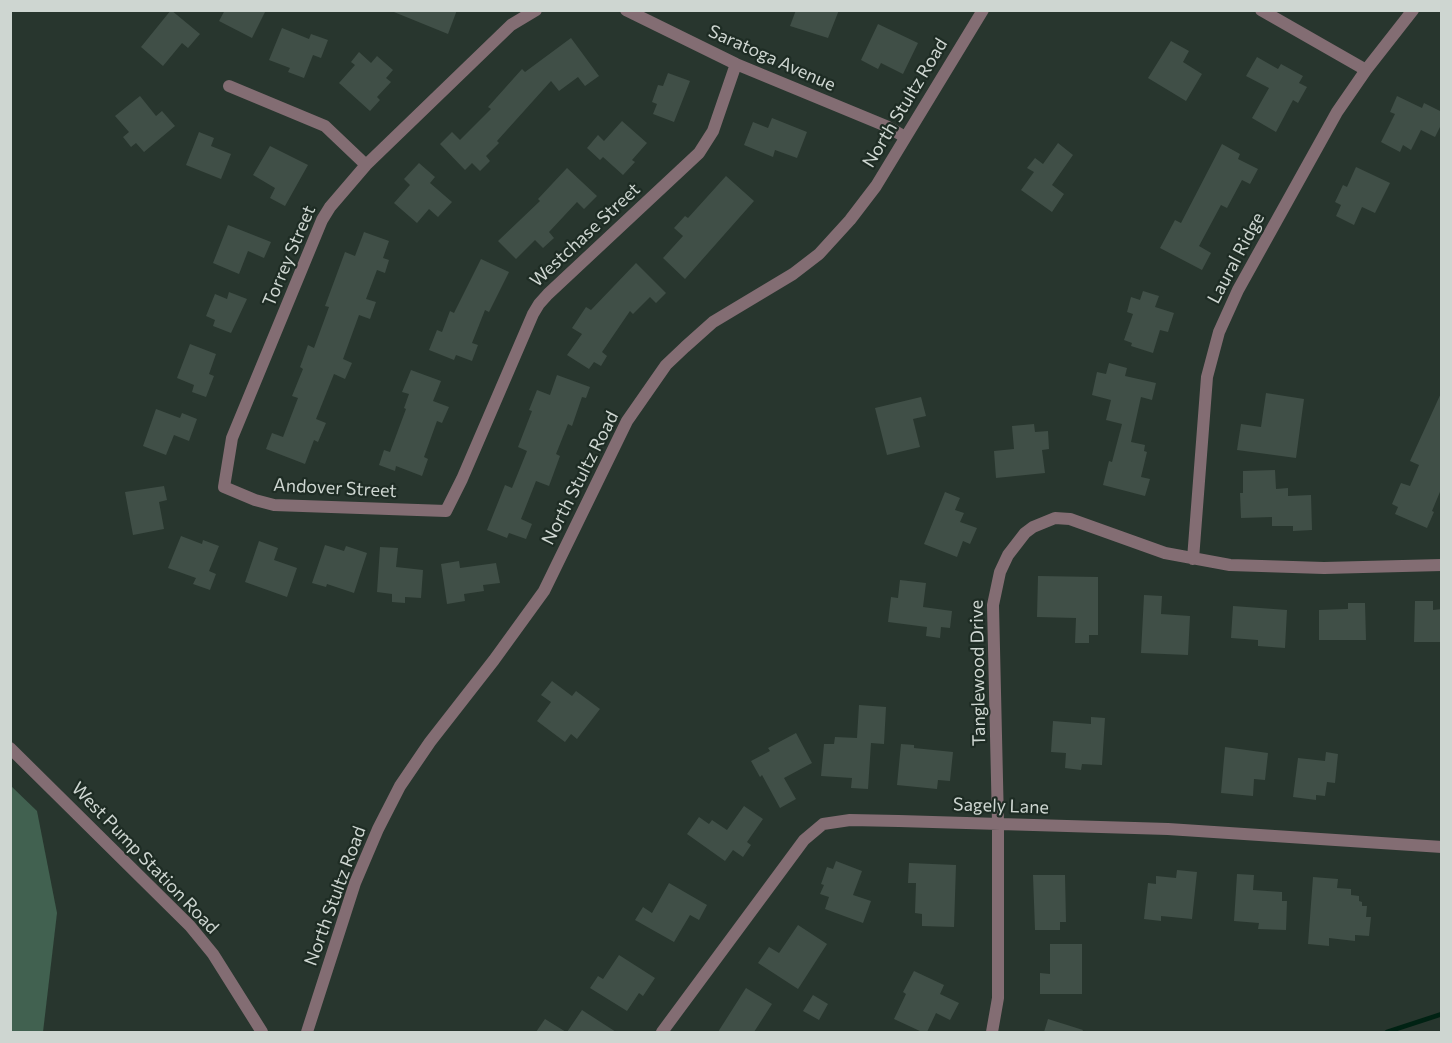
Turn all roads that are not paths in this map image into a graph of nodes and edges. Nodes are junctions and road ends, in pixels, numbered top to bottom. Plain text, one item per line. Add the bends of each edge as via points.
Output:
1 (626, 10) edge
2 (983, 10) edge
3 (1261, 10) edge
4 (1413, 10) edge
5 (527, 12) edge
6 (736, 64) junction
7 (1366, 70) junction
8 (229, 86) dead end
9 (905, 137) junction
10 (366, 165) junction
11 (224, 487) joint
12 (446, 511) joint
13 (1193, 559) junction
14 (1442, 565) edge
15 (10, 748) edge
16 (998, 823) junction
17 (1442, 847) edge
18 (262, 1032) edge
19 (307, 1032) edge
20 (662, 1032) edge
21 (992, 1032) edge

1 - 6 street, Saratoga Avenue
2 - 9 street, North Stultz Road
3 - 7 street
4 - 7 street, Laural Ridge
5 - 10 street, Torrey Street
6 - 9 street, Saratoga Avenue
6 - 12 street, Westchase Street via 713,131 699,153 539,304
7 - 13 street, Laural Ridge via 1319,143 1219,332 1207,377
8 - 10 street via 325,126
9 - 19 street, North Stultz Road via 876,186 819,254 713,322 666,365 627,421 544,591 400,786 356,883
10 - 11 street, Torrey Street via 322,219 232,438
11 - 12 street, Andover Street via 274,505
13 - 14 street, Tanglewood Drive via 1230,565 1324,568
13 - 16 street, Tanglewood Drive via 1070,519 1043,522 1016,543 1000,572 993,605
15 - 18 street, West Pump Station Road via 190,927 213,954
16 - 17 street, Sagely Lane via 1168,829
16 - 20 street, Sagely Lane via 850,820 823,824 804,840
16 - 21 street, Tanglewood Drive via 998,998

